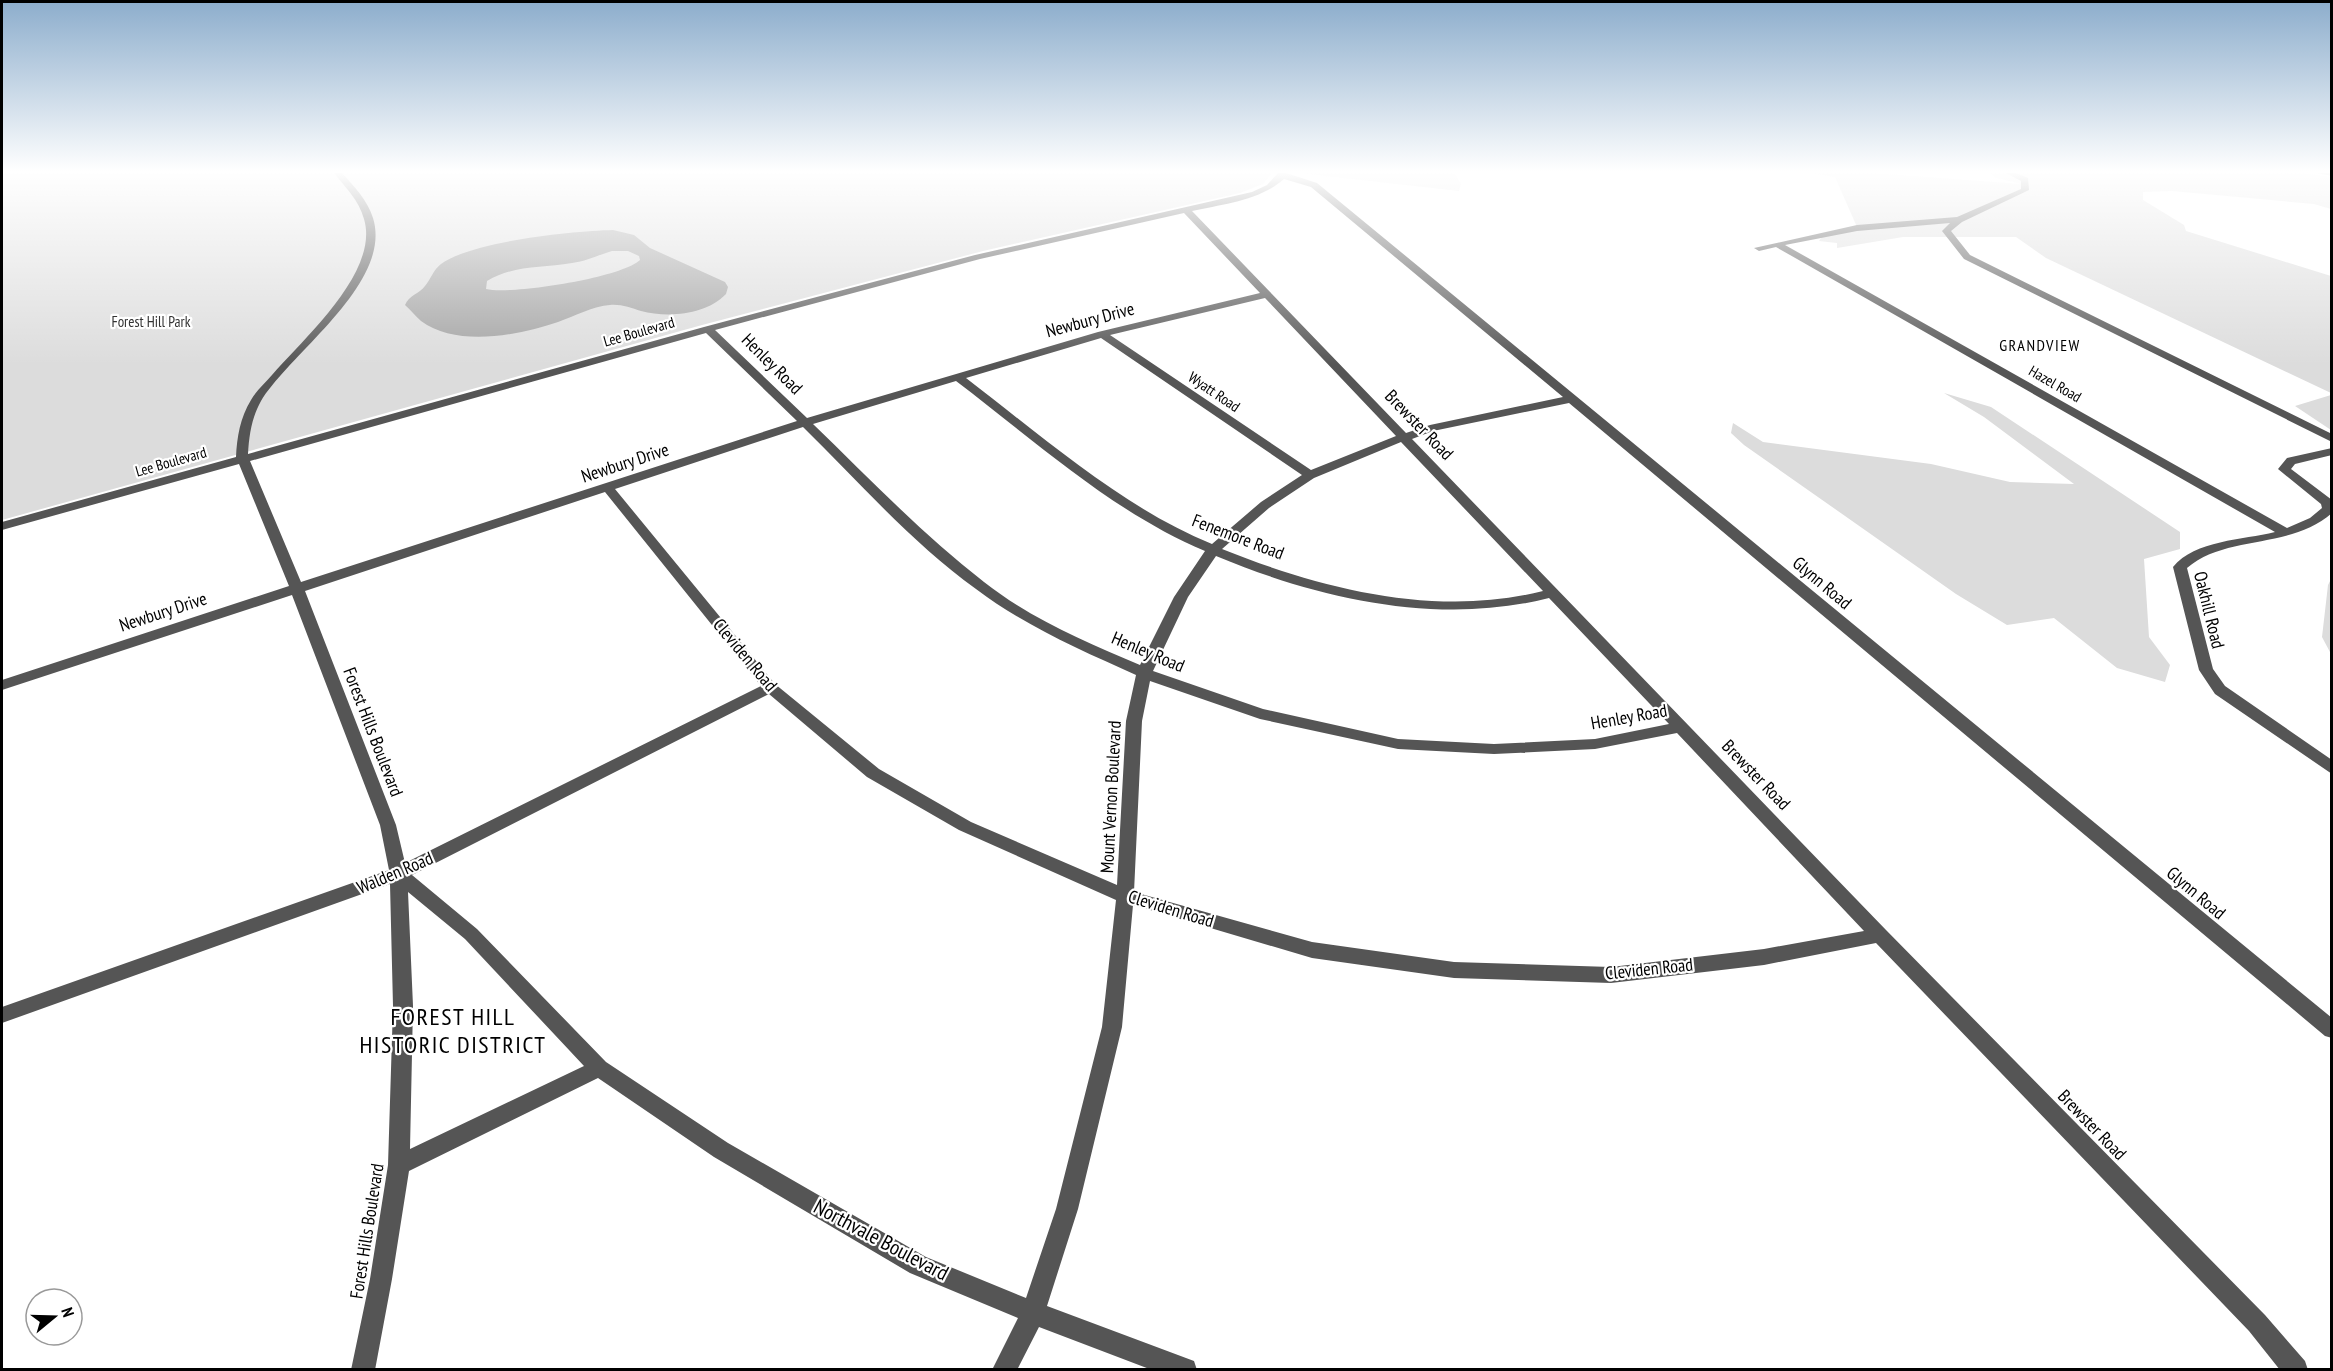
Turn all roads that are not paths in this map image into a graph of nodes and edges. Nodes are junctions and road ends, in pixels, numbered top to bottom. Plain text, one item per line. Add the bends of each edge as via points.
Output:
1 (372, 237) edge
2 (1064, 237) edge
3 (1211, 237) edge
4 (1376, 237) edge
5 (1807, 237) edge
6 (1951, 237) edge
7 (1778, 245) junction
8 (1759, 248) dead end
9 (1266, 295) junction
10 (708, 329) junction
11 (1102, 334) junction
12 (957, 376) junction
13 (1571, 399) junction
14 (803, 423) junction
15 (1403, 437) junction
16 (2331, 439) edge
17 (2331, 451) edge
18 (242, 458) junction
19 (1310, 475) junction
20 (608, 488) junction
21 (2, 526) edge
22 (2285, 532) junction
23 (1214, 550) junction
24 (296, 587) junction
25 (1552, 593) junction
26 (1144, 673) junction
27 (2, 685) edge
28 (770, 687) junction
29 (1683, 728) junction
30 (2331, 768) edge
31 (399, 874) junction
32 (1125, 896) junction
33 (1880, 935) junction
34 (2, 1015) edge
35 (2331, 1030) edge
36 (599, 1068) junction
37 (399, 1165) junction
38 (1033, 1312) junction
39 (363, 1370) edge
40 (1004, 1370) edge
41 (1185, 1370) edge
42 (2296, 1370) edge

1 - 18 street, Forest Hills Boulevard via 368,257 346,296 256,400 243,432
2 - 10 street, Lee Boulevard
3 - 9 street, Brewster Road
4 - 13 street, Glynn Road
5 - 7 street
6 - 16 street via 1967,257
7 - 8 street
7 - 22 street, Hazel Road
9 - 11 street, Newbury Drive
9 - 15 street, Brewster Road
10 - 14 street, Henley Road
10 - 18 street, Lee Boulevard
11 - 12 street, Newbury Drive
11 - 19 street, Wyatt Road
12 - 14 street, Newbury Drive
12 - 23 street, Fenemore Road via 1114,496 1162,526
13 - 15 street, Mount Vernon Boulevard
13 - 35 street, Glynn Road
14 - 20 street, Newbury Drive
14 - 26 street, Henley Road via 980,586 1056,634
15 - 19 street, Mount Vernon Boulevard
15 - 25 street, Brewster Road
17 - 22 street, Oakhill Road via 2286,464 2284,469 2289,475 2325,499 2328,509 2310,525
18 - 21 street, Lee Boulevard
18 - 24 street, Forest Hills Boulevard
19 - 23 street, Mount Vernon Boulevard via 1265,505
20 - 24 street, Newbury Drive
20 - 28 street, Cleviden Road
22 - 30 street, Oakhill Road via 2205,553 2184,561 2180,567 2206,670 2220,690
23 - 25 street, Fenemore Road via 1308,581 1403,601 1483,606
23 - 26 street, Mount Vernon Boulevard via 1181,597
24 - 27 street, Newbury Drive
24 - 31 street, Forest Hills Boulevard via 388,825
25 - 29 street, Brewster Road
26 - 29 street, Henley Road via 1260,714 1398,744 1494,750 1595,744
26 - 32 street, Mount Vernon Boulevard via 1134,721
28 - 31 street, Walden Road
28 - 32 street, Cleviden Road via 873,773 965,826
29 - 33 street, Brewster Road
31 - 34 street, Walden Road
31 - 36 street, Northvale Boulevard via 471,934
31 - 37 street, Forest Hills Boulevard via 403,1006
32 - 33 street, Cleviden Road via 1312,950 1454,970 1611,975 1764,957
32 - 38 street, Mount Vernon Boulevard via 1112,1027 1067,1209
33 - 42 street, Brewster Road via 2257,1323
36 - 37 street
36 - 38 street, Northvale Boulevard via 721,1150 918,1265
37 - 39 street, Forest Hills Boulevard
38 - 40 street, Mount Vernon Boulevard
38 - 41 street, Northvale Boulevard

